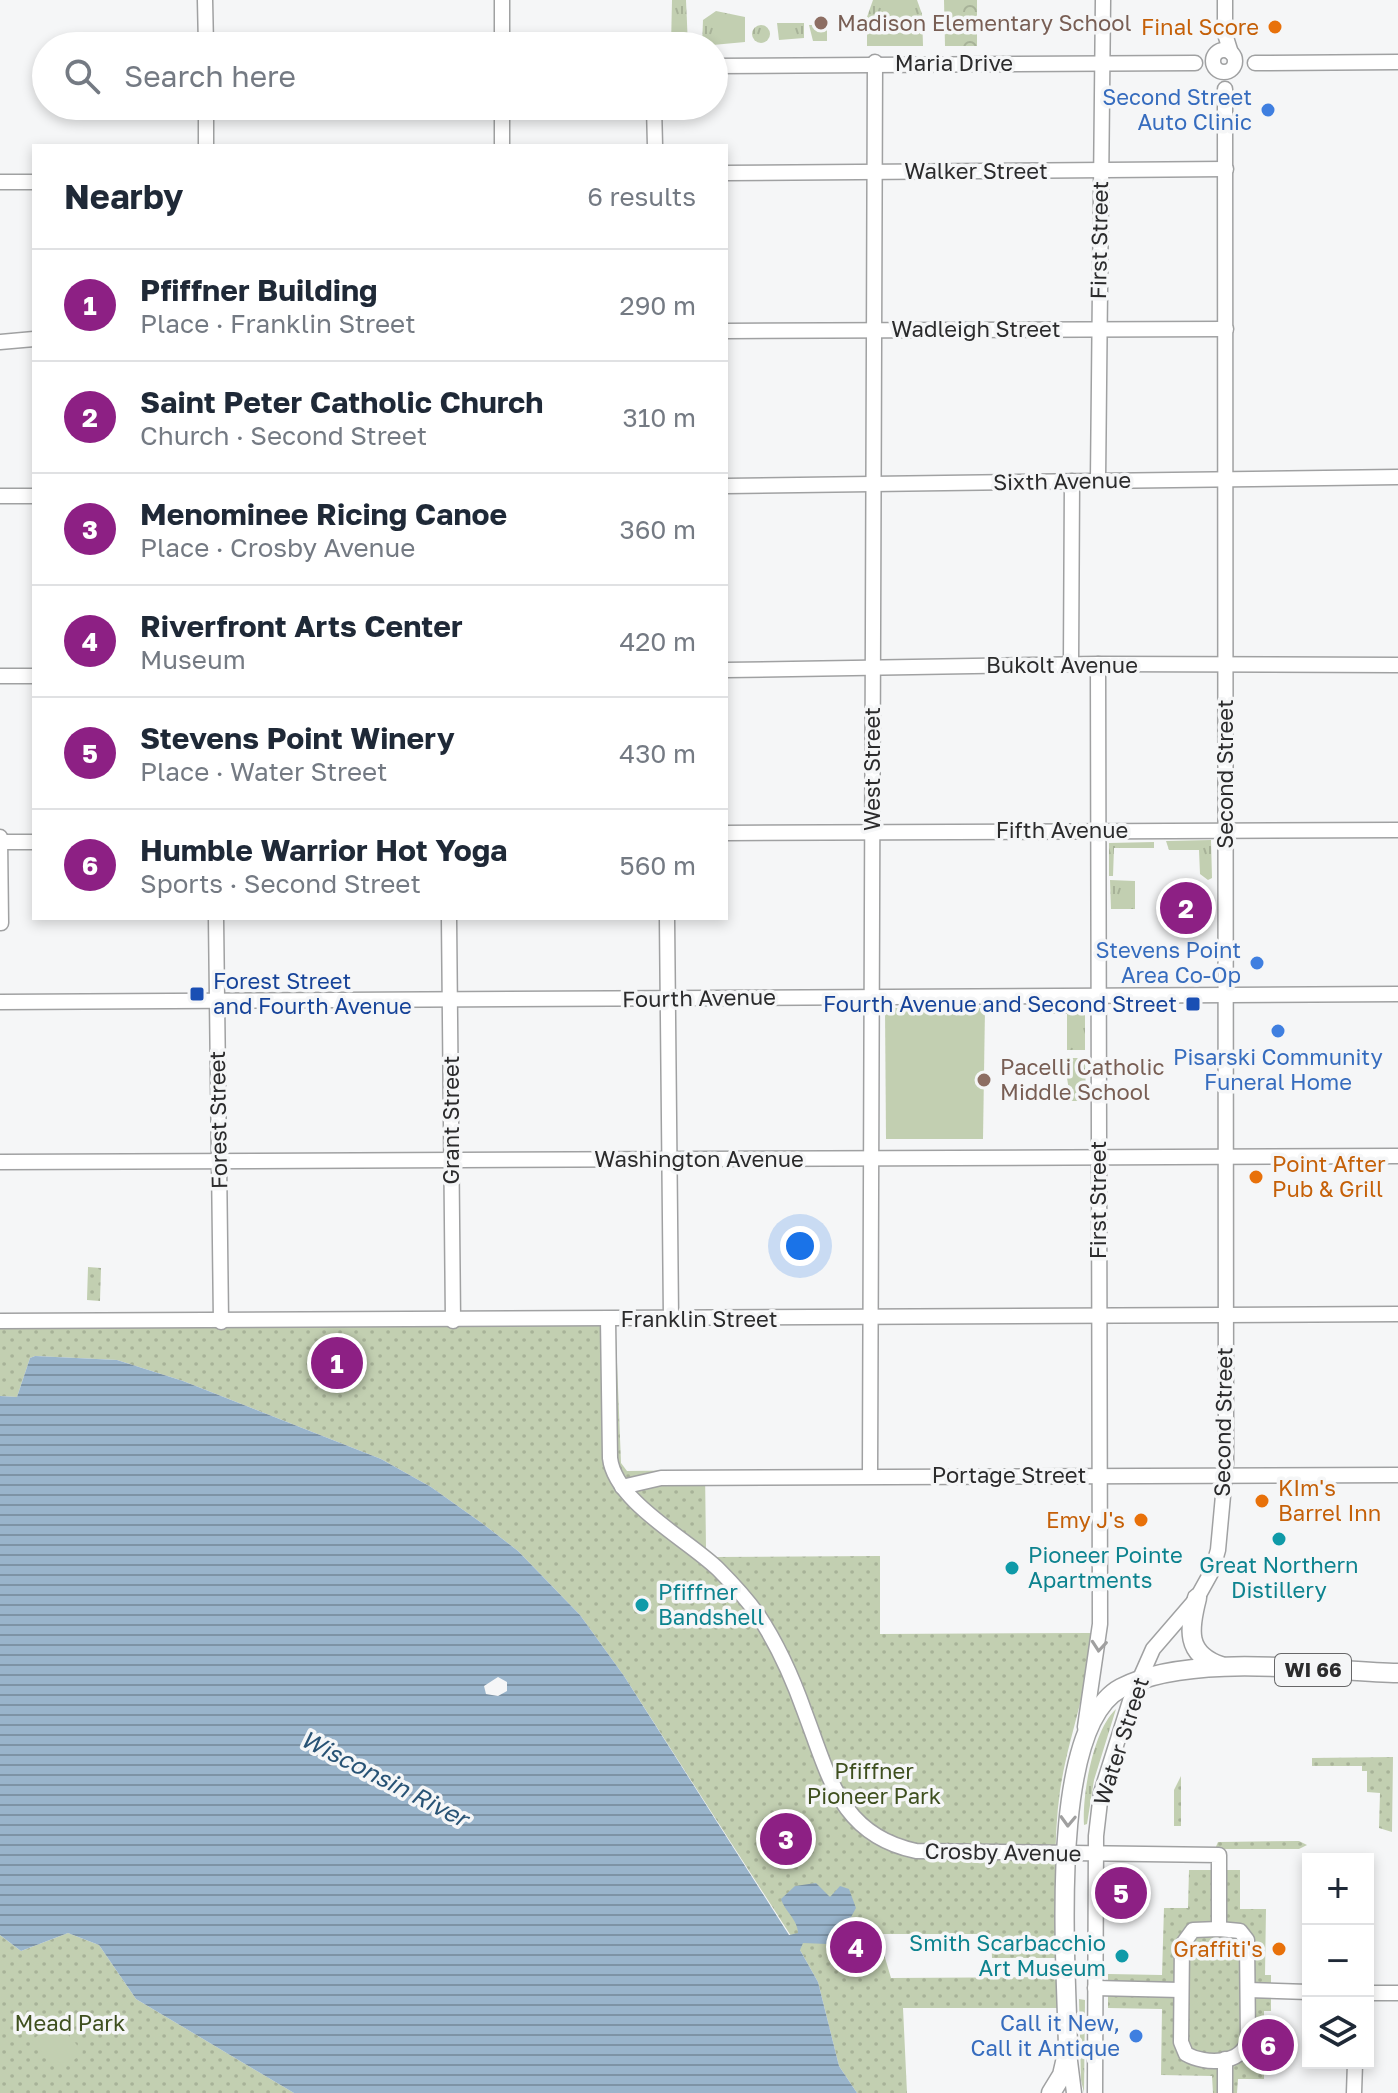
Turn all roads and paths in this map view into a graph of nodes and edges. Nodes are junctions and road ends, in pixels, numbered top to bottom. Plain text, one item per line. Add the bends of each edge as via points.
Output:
1 (205, 0) edge
2 (502, 0) edge
3 (1103, 0) edge
4 (1225, 0) edge
5 (206, 32) edge
6 (502, 32) edge
7 (1224, 61) junction
8 (875, 62) junction
9 (1398, 62) edge
10 (1101, 64) junction
11 (728, 66) edge
12 (206, 120) edge
13 (502, 120) edge
14 (654, 120) edge
15 (206, 144) edge
16 (502, 144) edge
17 (655, 144) edge
18 (1100, 169) junction
19 (1226, 169) junction
20 (872, 171) junction
21 (728, 173) edge
22 (0, 182) edge
23 (32, 182) edge
24 (1097, 328) junction
25 (1226, 329) junction
26 (875, 330) junction
27 (728, 331) edge
28 (32, 339) edge
29 (0, 342) edge
30 (1398, 477) edge
31 (1224, 478) junction
32 (1098, 480) junction
33 (1072, 481) junction
34 (874, 482) junction
35 (728, 486) edge
36 (0, 496) edge
37 (32, 496) edge
38 (1071, 664) junction
39 (1098, 664) junction
40 (1225, 665) junction
41 (1398, 665) edge
42 (873, 666) junction
43 (728, 670) edge
44 (0, 676) edge
45 (32, 676) edge
46 (1098, 830) junction
47 (1398, 830) edge
48 (872, 831) junction
49 (1226, 831) junction
50 (728, 833) edge
51 (0, 839) edge
52 (32, 842) edge
53 (216, 920) edge
54 (449, 920) edge
55 (667, 920) edge
56 (1, 923) edge
57 (1096, 994) junction
58 (1225, 994) junction
59 (1398, 994) edge
60 (870, 995) junction
61 (668, 999) junction
62 (216, 1000) junction
63 (450, 1000) junction
64 (0, 1002) edge
65 (1098, 1156) junction
66 (1224, 1156) junction
67 (1398, 1156) edge
68 (870, 1158) junction
69 (452, 1159) junction
70 (671, 1159) junction
71 (219, 1161) junction
72 (0, 1162) edge
73 (1398, 1314) edge
74 (1223, 1315) junction
75 (1098, 1316) junction
76 (671, 1318) junction
77 (870, 1318) junction
78 (608, 1319) junction
79 (0, 1321) edge
80 (453, 1321) junction
81 (221, 1322) junction
82 (1223, 1474) junction
83 (1098, 1475) junction
84 (1398, 1475) edge
85 (870, 1476) junction
86 (622, 1487) junction
87 (1197, 1598) junction
88 (1227, 1668) junction
89 (1398, 1673) edge
90 (1138, 1681) junction
91 (1083, 1736) junction
92 (1068, 1854) junction
93 (1096, 1854) junction
94 (1219, 1929) junction
95 (1095, 1988) junction
96 (1181, 1990) junction
97 (1248, 1990) junction
98 (1398, 1991) edge
99 (1302, 1992) edge
100 (1374, 1993) edge
101 (1068, 2049) junction
102 (1225, 2059) junction
103 (1355, 2069) edge
104 (1051, 2093) edge
105 (1074, 2093) edge
106 (1095, 2093) edge
107 (1225, 2093) edge
108 (1354, 2093) edge

1 - 5 street
2 - 6 street
3 - 10 street, First Street
4 - 7 street
7 - 9 street
7 - 10 street, Maria Drive
7 - 19 street, Second Street
8 - 10 street, Maria Drive
8 - 11 street, Maria Drive
8 - 20 street, West Street
10 - 18 street, First Street
12 - 15 street
13 - 16 street
14 - 17 street
18 - 19 street, Walker Street
18 - 20 street, Walker Street
18 - 24 street, First Street
19 - 25 street, Second Street
20 - 21 street, Walker Street
20 - 26 street, West Street
22 - 23 street
24 - 25 street, Wadleigh Street
24 - 26 street, Wadleigh Street
24 - 32 street, First Street
25 - 31 street, Second Street
26 - 27 street, Wadleigh Street
26 - 34 street, West Street
28 - 29 street
30 - 31 street, Sixth Avenue
31 - 32 street, Sixth Avenue
31 - 40 street, Second Street
32 - 33 street, Sixth Avenue
33 - 34 street, Sixth Avenue
33 - 38 street
34 - 35 street, Sixth Avenue
34 - 42 street, West Street
36 - 37 street
38 - 39 street, Bukolt Avenue
38 - 42 street, Bukolt Avenue
39 - 40 street, Bukolt Avenue
39 - 46 street, First Street
40 - 41 street, Bukolt Avenue
40 - 49 street, Second Street
42 - 43 street, Bukolt Avenue
42 - 48 street, West Street
44 - 45 street
46 - 48 street, Fifth Avenue
46 - 49 street, Fifth Avenue
46 - 57 street, First Street
47 - 49 street, Fifth Avenue
48 - 50 street, Fifth Avenue
48 - 60 street, West Street
49 - 58 street, Second Street
51 - 52 street
51 - 56 street
53 - 62 street, Forest Street
54 - 63 street, Grant Street
55 - 61 street
57 - 58 street, Fourth Avenue
57 - 60 street, Fourth Avenue
57 - 65 street, First Street
58 - 59 street, Fourth Avenue
58 - 66 street, Second Street
60 - 61 street, Fourth Avenue
60 - 68 street, West Street
61 - 63 street, Fourth Avenue
61 - 70 street
62 - 63 street, Fourth Avenue
62 - 64 street, Fourth Avenue
62 - 71 street, Forest Street
63 - 69 street, Grant Street
65 - 66 street, Washington Avenue
65 - 68 street, Washington Avenue
65 - 75 street, First Street
66 - 67 street, Washington Avenue
66 - 74 street, Second Street
68 - 70 street, Washington Avenue
68 - 77 street, West Street
69 - 70 street, Washington Avenue
69 - 71 street, Washington Avenue
69 - 80 street, Grant Street
70 - 76 street
71 - 72 street, Washington Avenue
71 - 81 street, Forest Street
73 - 74 street, Franklin Street
74 - 75 street, Franklin Street
74 - 82 street, Second Street
75 - 77 street, Franklin Street
75 - 83 street, First Street
76 - 77 street, Franklin Street
76 - 78 street, Franklin Street
77 - 85 street, West Street
78 - 80 street, Franklin Street
78 - 86 street via 610,1458
79 - 81 street, Franklin Street
80 - 81 street, Franklin Street
82 - 83 street, Portage Street
82 - 84 street, Portage Street
82 - 87 street, Second Street via 1218,1550
83 - 85 street, Portage Street
83 -> 91 street, First Street via 1100,1639
85 - 86 street, Portage Street via 661,1478
86 - 92 street, Crosby Avenue via 718,1568 758,1616 792,1679 838,1797 867,1831 916,1851
87 - 88 main road via 1192,1644 1206,1660
87 - 90 street, Water Street via 1160,1639
88 - 89 main road, WI 66
88 - 90 main road, WI 66 via 1182,1670
90 - 91 main road, WI 66 via 1106,1699
90 - 93 street, Water Street via 1101,1793
91 -> 92 main road, Water Street / WI 66 via 1069,1806
92 - 93 street, Crosby Avenue
92 - 101 main road, Water Street / WI 66
93 - 94 street, Crosby Avenue via 1219,1855
93 - 95 street, Water Street
94 - 96 street via 1187,1933
94 - 97 street via 1240,1931 1247,1940
95 - 96 street
95 - 106 street, Water Street
96 - 102 street via 1183,2049 1191,2057
97 - 99 street
97 - 102 street via 1247,2047 1235,2059
98 - 100 street
101 - 104 main road, WI 66
101 - 105 street, Water Street
102 - 107 street
103 - 108 street

